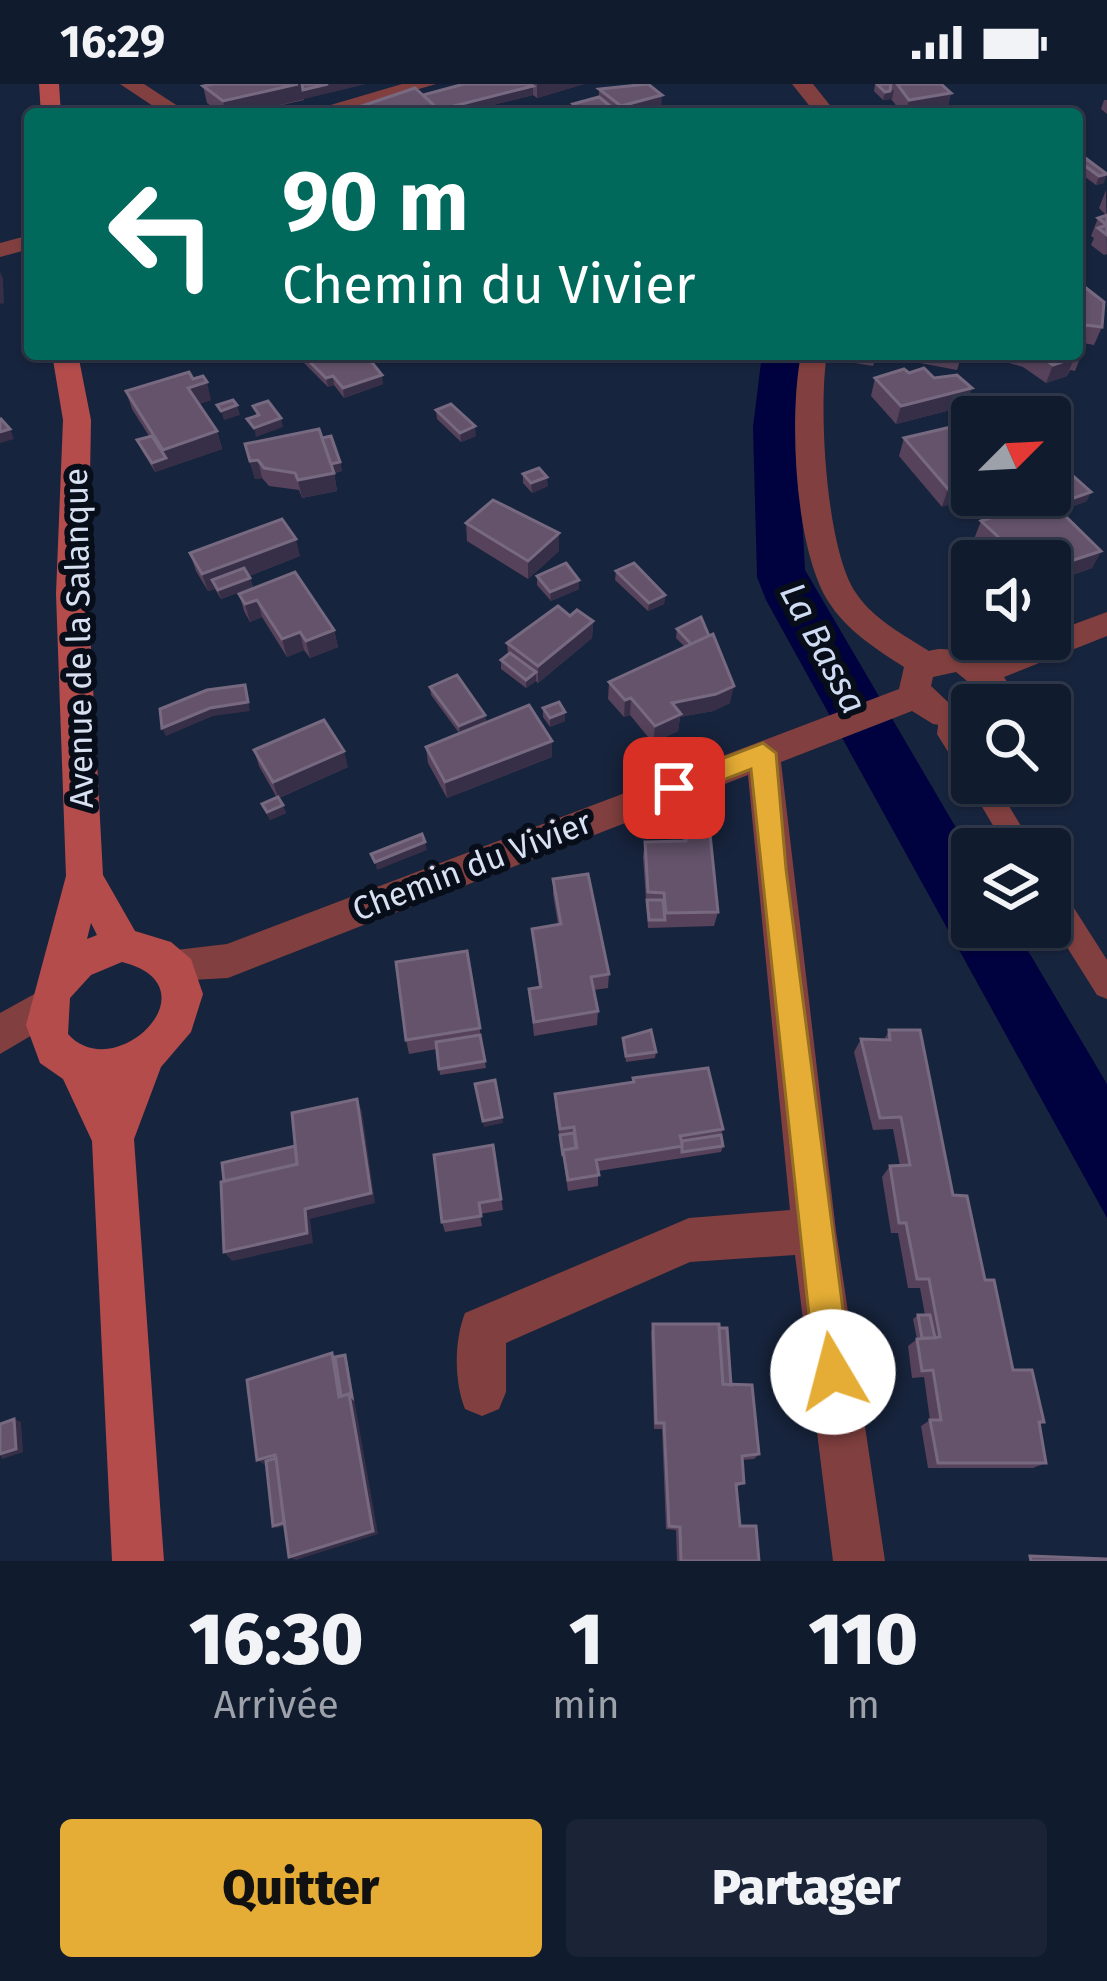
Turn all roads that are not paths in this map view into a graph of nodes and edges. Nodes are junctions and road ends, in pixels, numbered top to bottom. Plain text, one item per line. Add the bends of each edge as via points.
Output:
1 (130, 84) edge
2 (426, 84) edge
3 (802, 84) edge
4 (170, 108) edge
5 (333, 108) edge
6 (822, 108) edge
7 (66, 360) edge
8 (92, 360) edge
9 (814, 360) edge
10 (75, 400) junction
11 (1107, 623) edge
12 (983, 672) junction
13 (991, 684) edge
14 (912, 688) junction
15 (951, 715) edge
16 (763, 753) junction
17 (85, 876) junction
18 (1071, 929) edge
19 (122, 945) junction
20 (179, 981) junction
21 (1107, 986) edge
22 (57, 1024) junction
23 (0, 1036) edge
24 (144, 1057) junction
25 (113, 1138) junction
26 (814, 1231) junction
27 (482, 1392) dead end
28 (132, 1558) edge
29 (859, 1561) edge

1 - 4 street
2 - 5 street
3 - 6 street
7 - 10 street, Avenue de la Salanque
8 - 10 street, Avenue de la Salanque
9 - 14 street via 821,545 839,593
10 - 17 street, Avenue de la Salanque via 72,594
11 - 12 street
12 - 13 street
12 - 14 street via 960,660
14 - 15 street via 934,711
14 - 16 street, Chemin du Vivier
16 - 20 street, Chemin du Vivier
16 - 26 street
17 - 19 street, Avenue de la Salanque
17 - 22 street, Avenue de la Salanque
18 - 21 lane
19 - 20 street via 160,952
19 - 22 street via 84,958
20 - 24 street via 171,1031
22 - 23 street
22 - 24 street via 121,1067
22 - 25 street
24 - 25 street
25 - 28 street
26 - 27 street via 689,1240 482,1330
26 - 29 street

